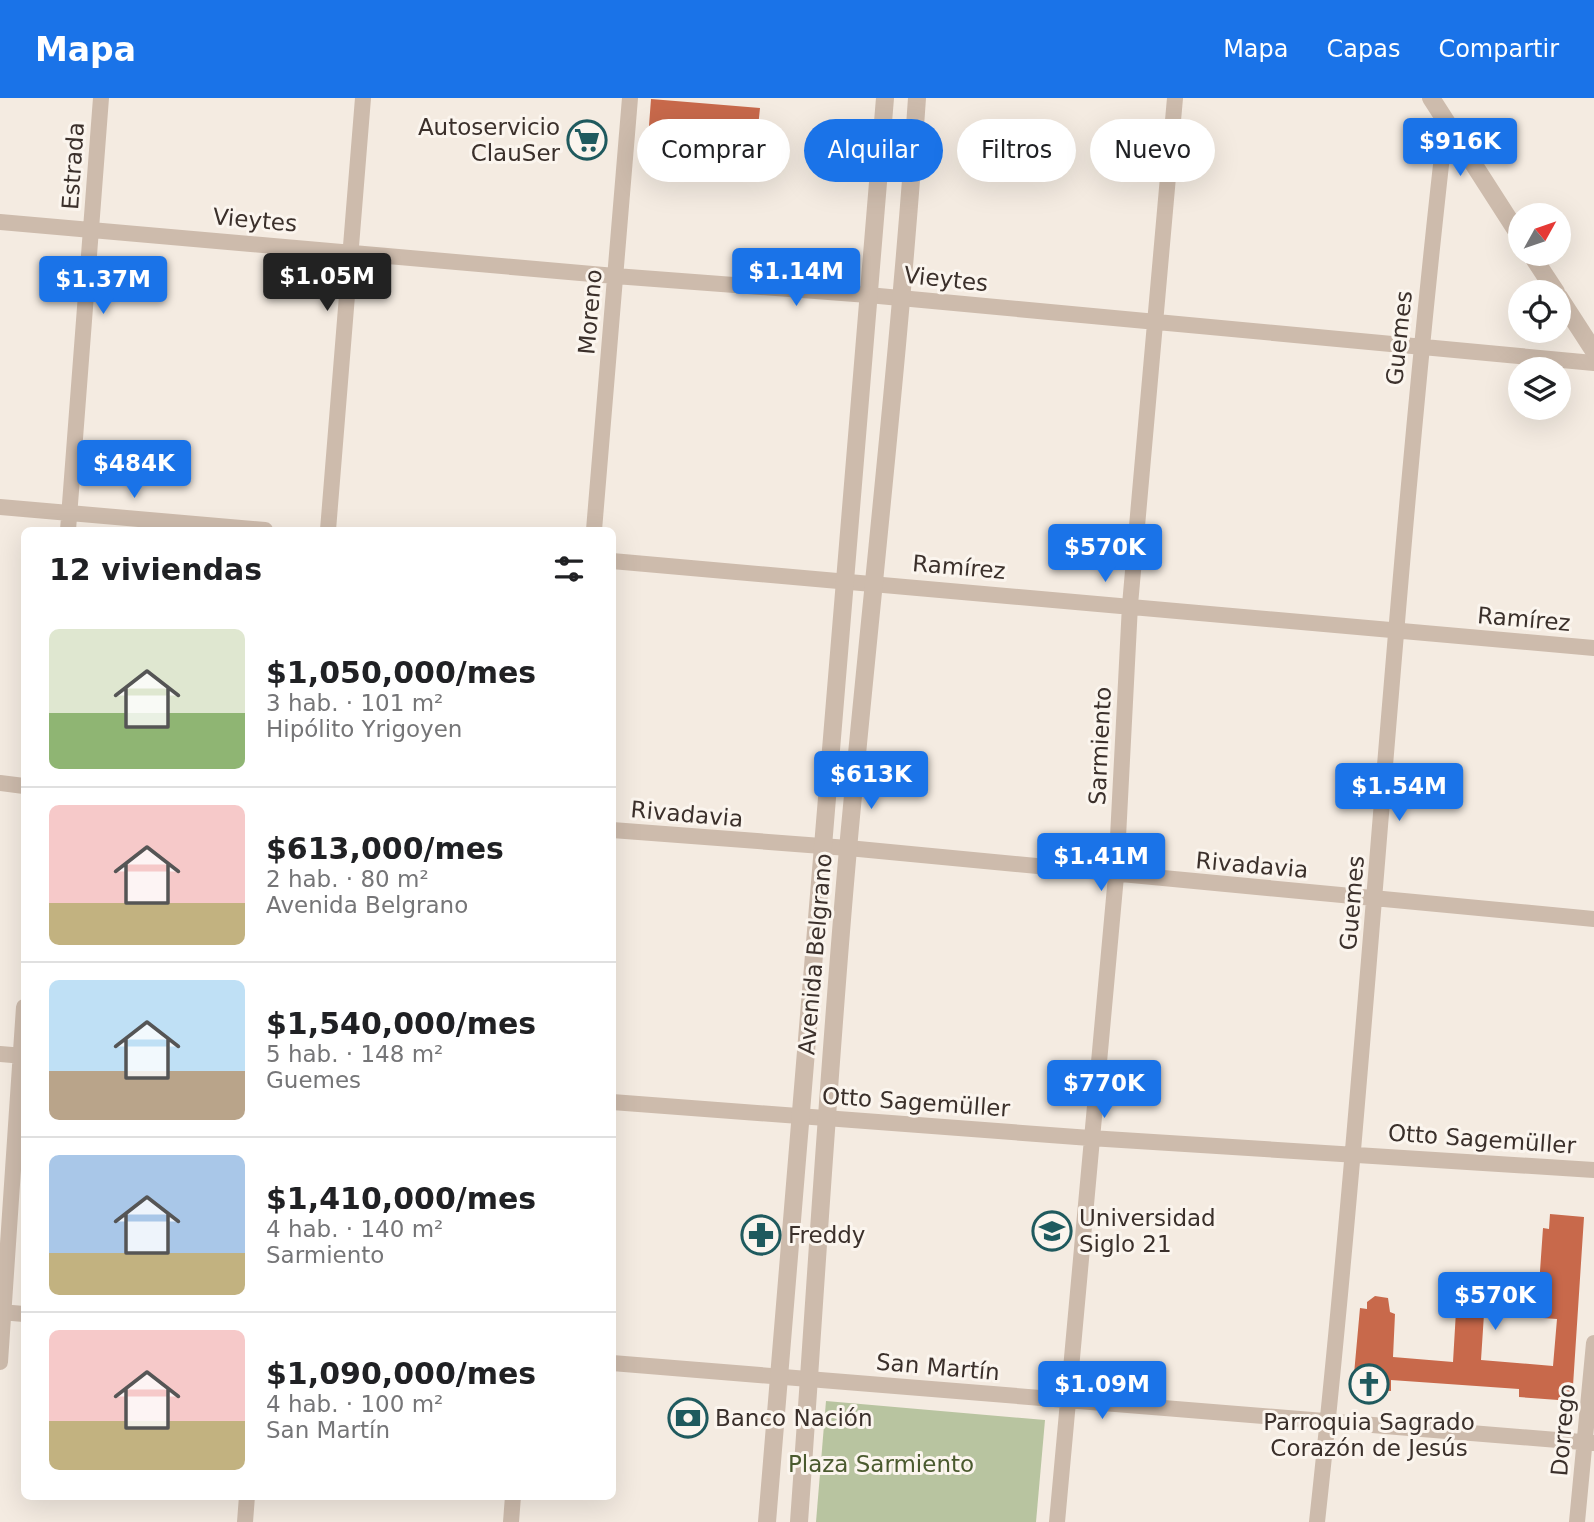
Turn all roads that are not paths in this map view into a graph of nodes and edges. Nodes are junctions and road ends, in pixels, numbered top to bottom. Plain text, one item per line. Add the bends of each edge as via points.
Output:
1 (101, 98) edge
2 (363, 98) edge
3 (630, 98) edge
4 (885, 98) edge
5 (918, 98) edge
6 (1175, 98) edge
7 (1431, 98) edge
8 (1446, 121) junction
9 (1508, 218) edge
10 (0, 222) edge
11 (91, 230) junction
12 (351, 251) junction
13 (615, 276) junction
14 (868, 295) junction
15 (904, 298) junction
16 (1571, 316) edge
17 (1155, 323) junction
18 (1419, 347) junction
19 (1594, 351) edge
20 (1594, 363) edge
21 (0, 507) edge
22 (69, 513) junction
23 (68, 527) edge
24 (230, 527) edge
25 (328, 527) edge
26 (594, 527) edge
27 (616, 561) edge
28 (845, 580) junction
29 (874, 583) junction
30 (1130, 605) junction
31 (1396, 629) junction
32 (1594, 648) edge
33 (0, 783) edge
34 (21, 786) edge
35 (616, 830) edge
36 (848, 848) junction
37 (822, 849) junction
38 (1116, 876) junction
39 (1375, 899) junction
40 (1594, 919) edge
41 (0, 1054) edge
42 (21, 1056) edge
43 (21, 1069) edge
44 (616, 1102) edge
45 (800, 1116) junction
46 (825, 1118) junction
47 (1090, 1138) junction
48 (1352, 1152) junction
49 (1594, 1170) edge
50 (2, 1312) edge
51 (21, 1314) edge
52 (1594, 1343) edge
53 (0, 1363) edge
54 (616, 1363) edge
55 (778, 1376) junction
56 (809, 1379) junction
57 (1066, 1400) junction
58 (1328, 1421) junction
59 (1589, 1443) edge
60 (247, 1500) edge
61 (513, 1500) edge
62 (245, 1522) edge
63 (511, 1522) edge
64 (767, 1522) edge
65 (799, 1522) edge
66 (1057, 1522) edge
67 (1317, 1522) edge
68 (1577, 1522) edge

1 - 11 street, Estrada
2 - 12 street
3 - 13 street, Moreno
4 - 14 street, Avenida Belgrano
5 - 15 street, Avenida Belgrano
6 - 17 street, Sarmiento
7 - 8 street
8 - 9 street
8 - 18 street, Guemes
10 - 11 street, Vieytes
11 - 12 street, Vieytes
11 - 22 street, Estrada
12 - 13 street, Vieytes
12 - 25 street
13 - 14 street, Vieytes
13 - 26 street, Moreno
14 - 15 street, Vieytes
14 - 28 street, Avenida Belgrano
15 - 17 street, Vieytes
15 - 29 street, Avenida Belgrano
16 - 19 street
17 - 18 street, Vieytes
17 - 30 street, Sarmiento
18 - 20 street, Vieytes
18 - 31 street, Guemes
21 - 22 street
22 - 23 street, Estrada
22 - 24 street
27 - 28 street, Ramírez
28 - 29 street, Ramírez
28 - 37 street, Avenida Belgrano
29 - 30 street, Ramírez
29 - 36 street, Avenida Belgrano
30 - 31 street, Ramírez
30 - 38 street, Sarmiento
31 - 32 street, Ramírez
31 - 39 street, Guemes
33 - 34 street
35 - 37 street, Rivadavia
36 - 37 street, Rivadavia
36 - 38 street, Rivadavia
36 - 46 street, Avenida Belgrano
37 - 45 street, Avenida Belgrano
38 - 39 street, Rivadavia
38 - 47 street, Sarmiento
39 - 40 street, Rivadavia
39 - 48 street, Guemes
41 - 42 street
43 - 50 street
44 - 45 street, Otto Sagemüller
45 - 46 street, Otto Sagemüller
45 - 55 street, Avenida Belgrano
46 - 47 street, Otto Sagemüller
46 - 56 street, Avenida Belgrano
47 - 48 street, Otto Sagemüller
47 - 57 street, Sarmiento
48 - 49 street, Otto Sagemüller
48 - 58 street, Guemes
50 - 51 street
50 - 53 street
52 - 59 street, Dorrego
54 - 55 street, San Martín
55 - 56 street, San Martín
55 - 64 street, Avenida Belgrano
56 - 57 street, San Martín
56 - 65 street, Avenida Belgrano
57 - 58 street, San Martín
57 - 66 street, Sarmiento
58 - 59 street, San Martín
58 - 67 street, Guemes
59 - 68 street, Dorrego
60 - 62 street
61 - 63 street

